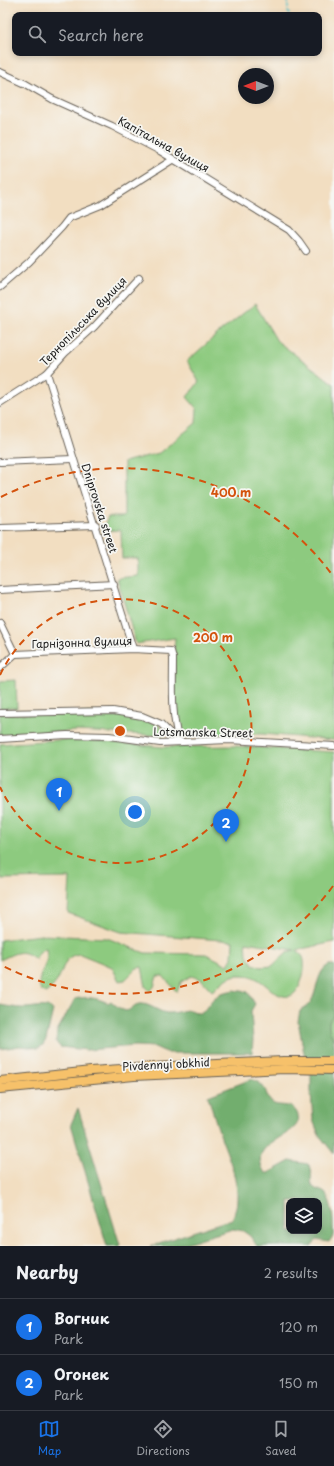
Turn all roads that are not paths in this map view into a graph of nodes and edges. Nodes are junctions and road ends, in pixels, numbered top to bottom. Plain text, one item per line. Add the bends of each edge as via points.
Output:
1 (0, 72) edge
2 (172, 160) junction
3 (306, 251) dead end
4 (139, 278) dead end
5 (0, 287) edge
6 (47, 373) junction
7 (0, 403) edge
8 (74, 459) junction
9 (0, 462) edge
10 (96, 525) junction
11 (0, 528) edge
12 (114, 584) junction
13 (0, 590) edge
14 (0, 623) edge
15 (133, 649) junction
16 (15, 654) junction
17 (0, 668) edge
18 (0, 714) edge
19 (0, 739) edge
20 (179, 742) junction
21 (334, 746) edge
22 (334, 1062) edge
23 (334, 1070) edge
24 (0, 1081) edge
25 (0, 1089) edge

1 - 2 street, Капітальна вулиця via 112,126
2 - 3 street, Капітальна вулиця via 289,230
2 - 5 street via 100,206 69,218 29,262
4 - 6 street, Тернопільська вулиця
6 - 7 street, Тернопільська вулиця
6 - 8 street, Dniprovska street
8 - 9 street
8 - 10 street, Dniprovska street
10 - 11 street
10 - 12 street, Dniprovska street
12 - 13 street
12 - 15 street, Dniprovska street
14 - 16 street
15 - 16 street, Гарнізонна вулиця
15 - 20 street, Гарнізонна вулиця via 171,651 172,706
16 - 17 street
18 - 20 street via 112,711 142,716 161,724
19 - 20 street, Lotsmanska Street via 67,735 109,736 160,743
20 - 21 street, Lotsmanska Street via 228,740
22 - 24 main road, Pivdennyi obkhid via 284,1061 144,1068 76,1072
23 - 25 main road, Pivdennyi obkhid via 284,1069 134,1076

